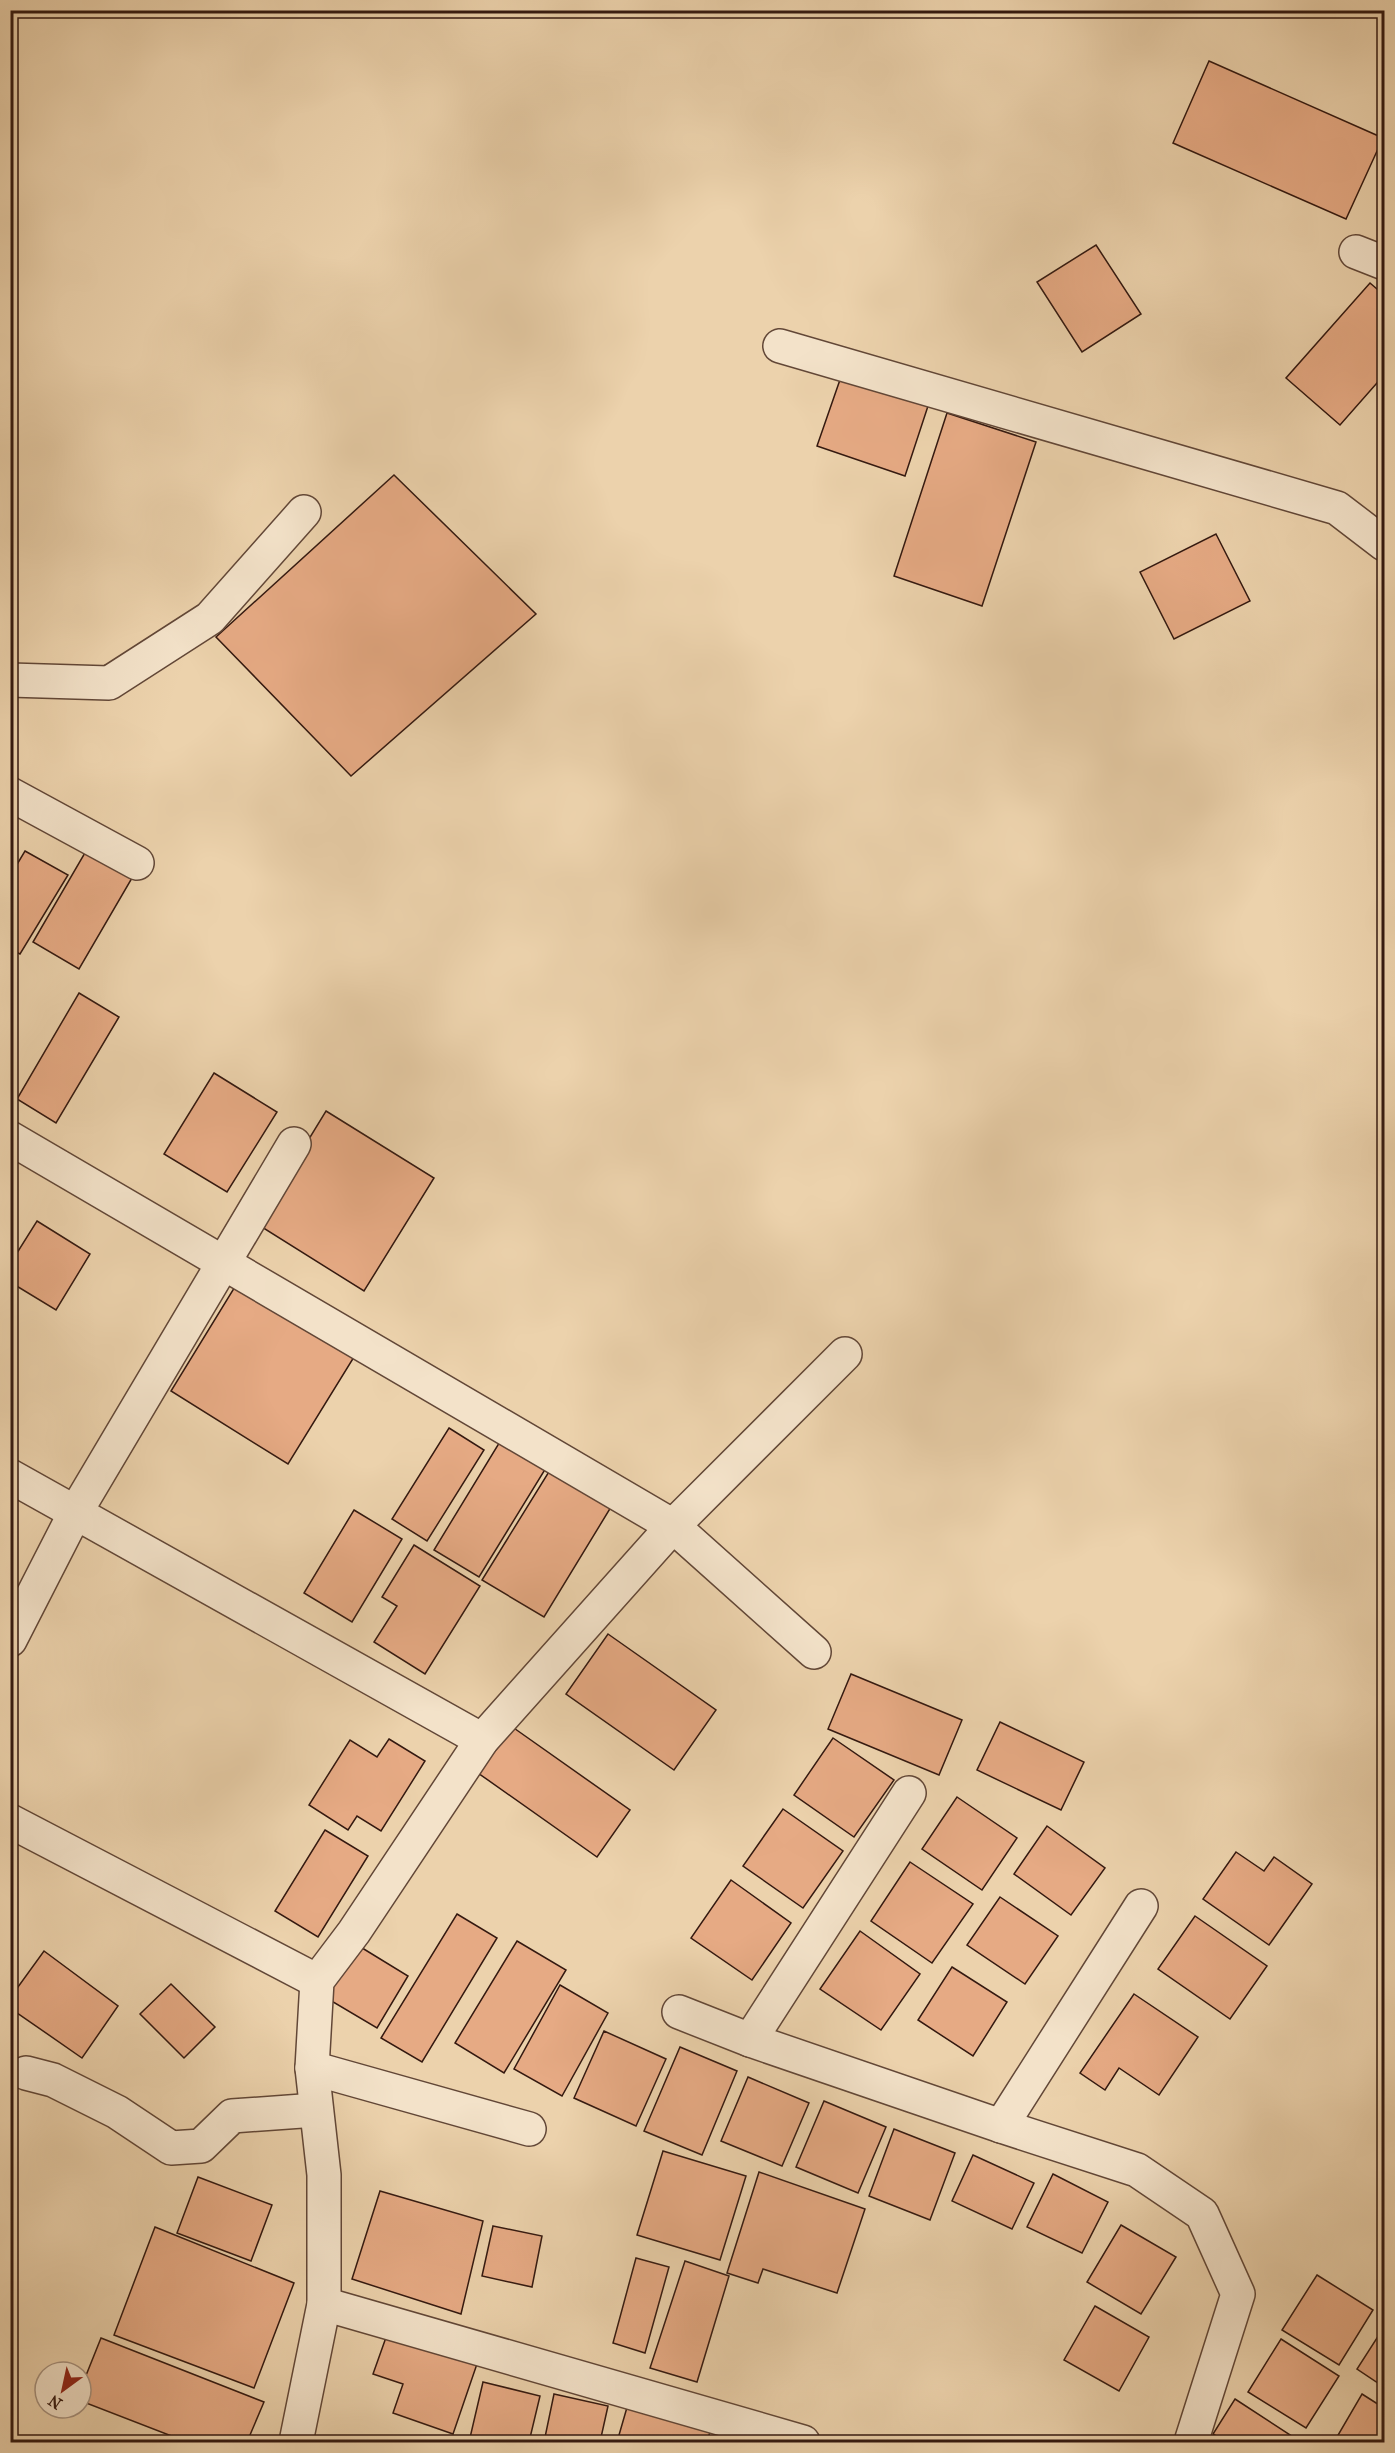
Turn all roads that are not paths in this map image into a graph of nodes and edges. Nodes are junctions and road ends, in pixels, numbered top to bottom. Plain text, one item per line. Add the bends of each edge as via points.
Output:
1 (780, 346) dead end
2 (304, 512) dead end
3 (1384, 544) edge
4 (10, 680) edge
5 (10, 794) edge
6 (137, 863) dead end
7 (10, 1138) edge
8 (294, 1144) dead end
9 (223, 1262) junction
10 (845, 1354) dead end
11 (10, 1476) edge
12 (75, 1513) junction
13 (673, 1526) junction
14 (10, 1640) edge
15 (814, 1652) dead end
16 (482, 1740) junction
17 (909, 1793) dead end
18 (10, 1821) edge
19 (1141, 1906) dead end
20 (317, 1981) junction
21 (680, 2012) dead end
22 (750, 2040) junction
23 (312, 2068) junction
24 (26, 2073) dead end
25 (316, 2109) junction
26 (1001, 2126) junction
27 (529, 2129) dead end
28 (324, 2304) junction
29 (296, 2442) edge
30 (803, 2442) edge
31 (1191, 2442) edge

1 - 3 street via 1337,508
2 - 4 street via 210,618 109,683
5 - 6 street
7 - 9 street
8 - 9 street
9 - 12 street
9 - 13 street
10 - 13 street
11 - 12 street
12 - 14 street
12 - 16 street
13 - 15 street
13 - 16 street
16 - 20 street
17 - 22 street
18 - 20 street
19 - 26 street
20 - 23 street
21 - 22 street
22 - 26 street
23 - 25 street
23 - 27 street
24 - 25 street via 53,2080 117,2112 171,2148 201,2146 232,2116
25 - 28 street via 324,2175
26 - 31 street via 1137,2170 1202,2214 1238,2294
28 - 29 street
28 - 30 street

